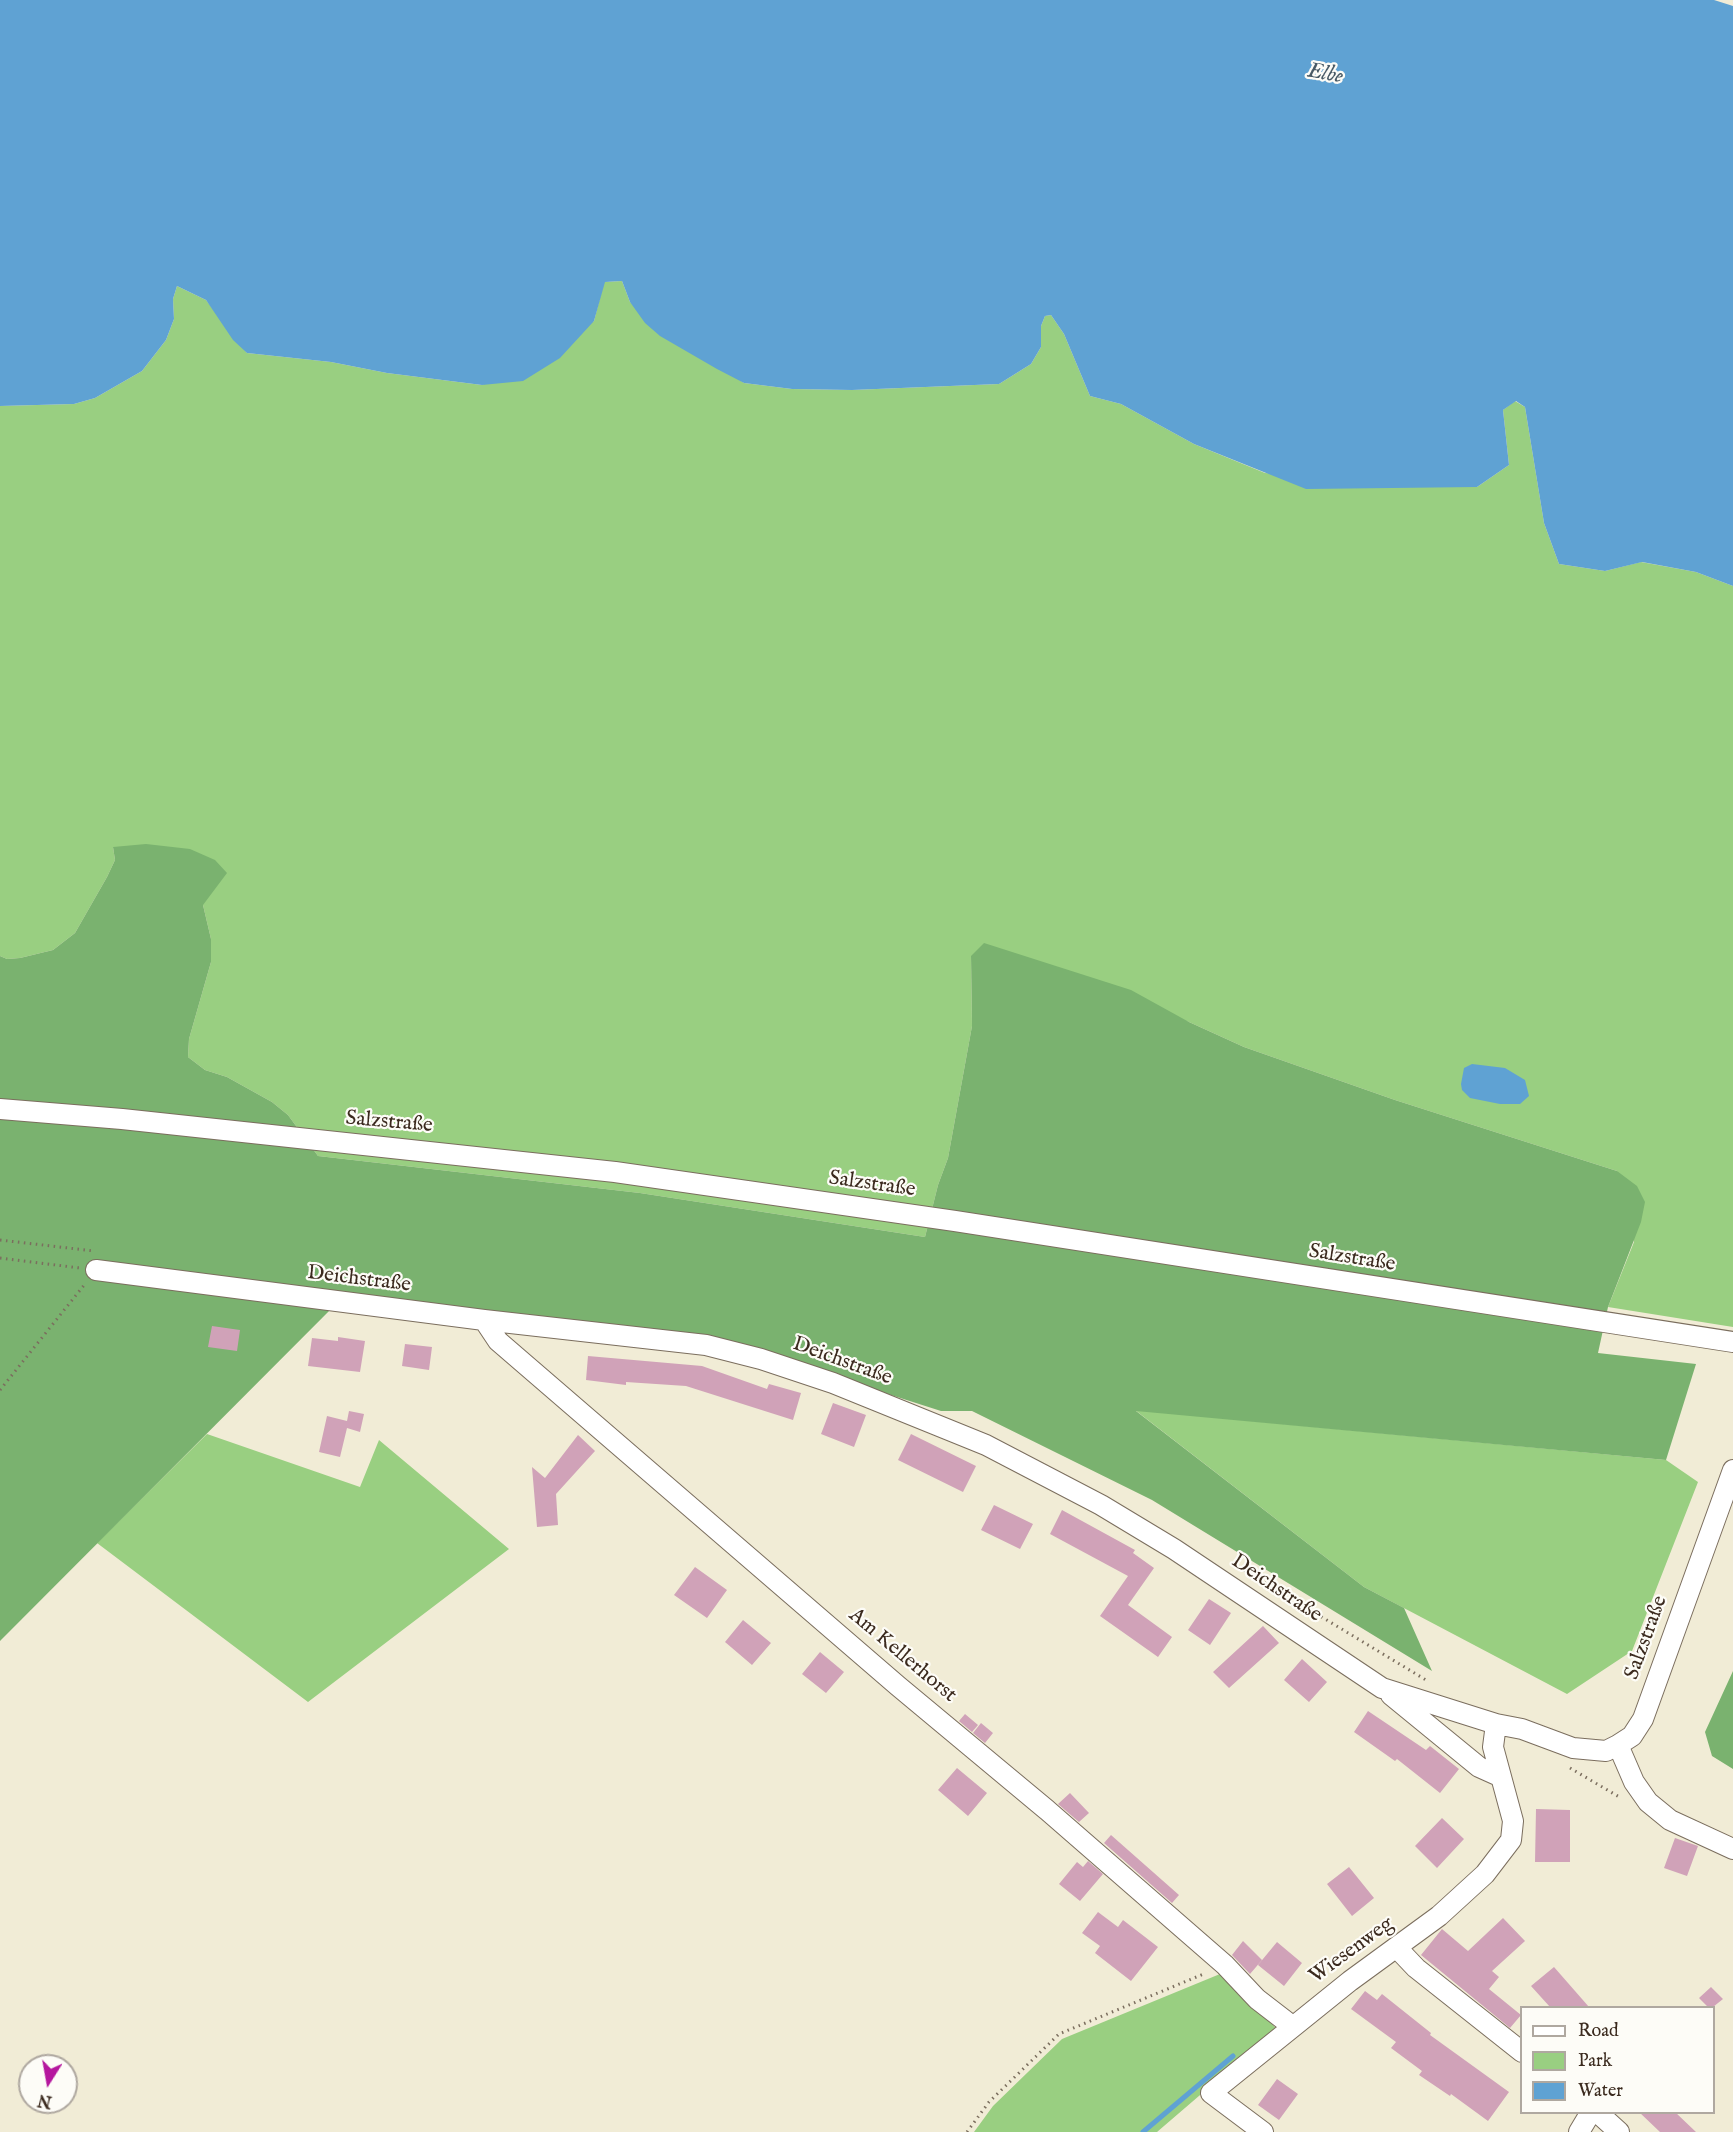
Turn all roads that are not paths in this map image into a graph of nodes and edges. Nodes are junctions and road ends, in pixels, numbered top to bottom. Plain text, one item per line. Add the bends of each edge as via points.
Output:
1 (0, 1109) edge
2 (100, 1261) road end
3 (484, 1320) junction
4 (1733, 1342) edge
5 (1733, 1470) edge
6 (1382, 1688) junction
7 (1496, 1724) junction
8 (1618, 1745) junction
9 (1499, 1776) junction
10 (1726, 1846) edge
11 (1397, 1948) junction
12 (1292, 2026) junction
13 (1520, 2051) edge
14 (1590, 2114) edge
15 (1599, 2114) edge
16 (1263, 2132) edge
17 (1579, 2132) edge
18 (1619, 2132) edge

1 - 4 street, Salzstraße via 615,1172
2 - 3 street, Deichstraße
3 - 6 street, Deichstraße via 706,1345 761,1359 929,1420 1101,1505
3 - 12 street, Am Kellerhorst via 498,1341 1047,1810 1225,1965 1257,2000
5 - 8 street, Salzstraße via 1643,1719 1632,1736
6 - 7 street, Deichstraße
6 - 9 street via 1479,1767
7 - 8 street, Deichstraße via 1573,1748 1606,1751
7 - 9 street, Wiesenweg via 1493,1748
8 - 10 street via 1634,1782 1648,1802 1670,1820
9 - 11 street, Wiesenweg via 1513,1821 1511,1840 1503,1854 1463,1896
11 - 12 street, Wiesenweg
11 - 13 street via 1416,1968
12 - 16 street, Wiesenweg via 1211,2093
14 - 17 street
15 - 18 street

